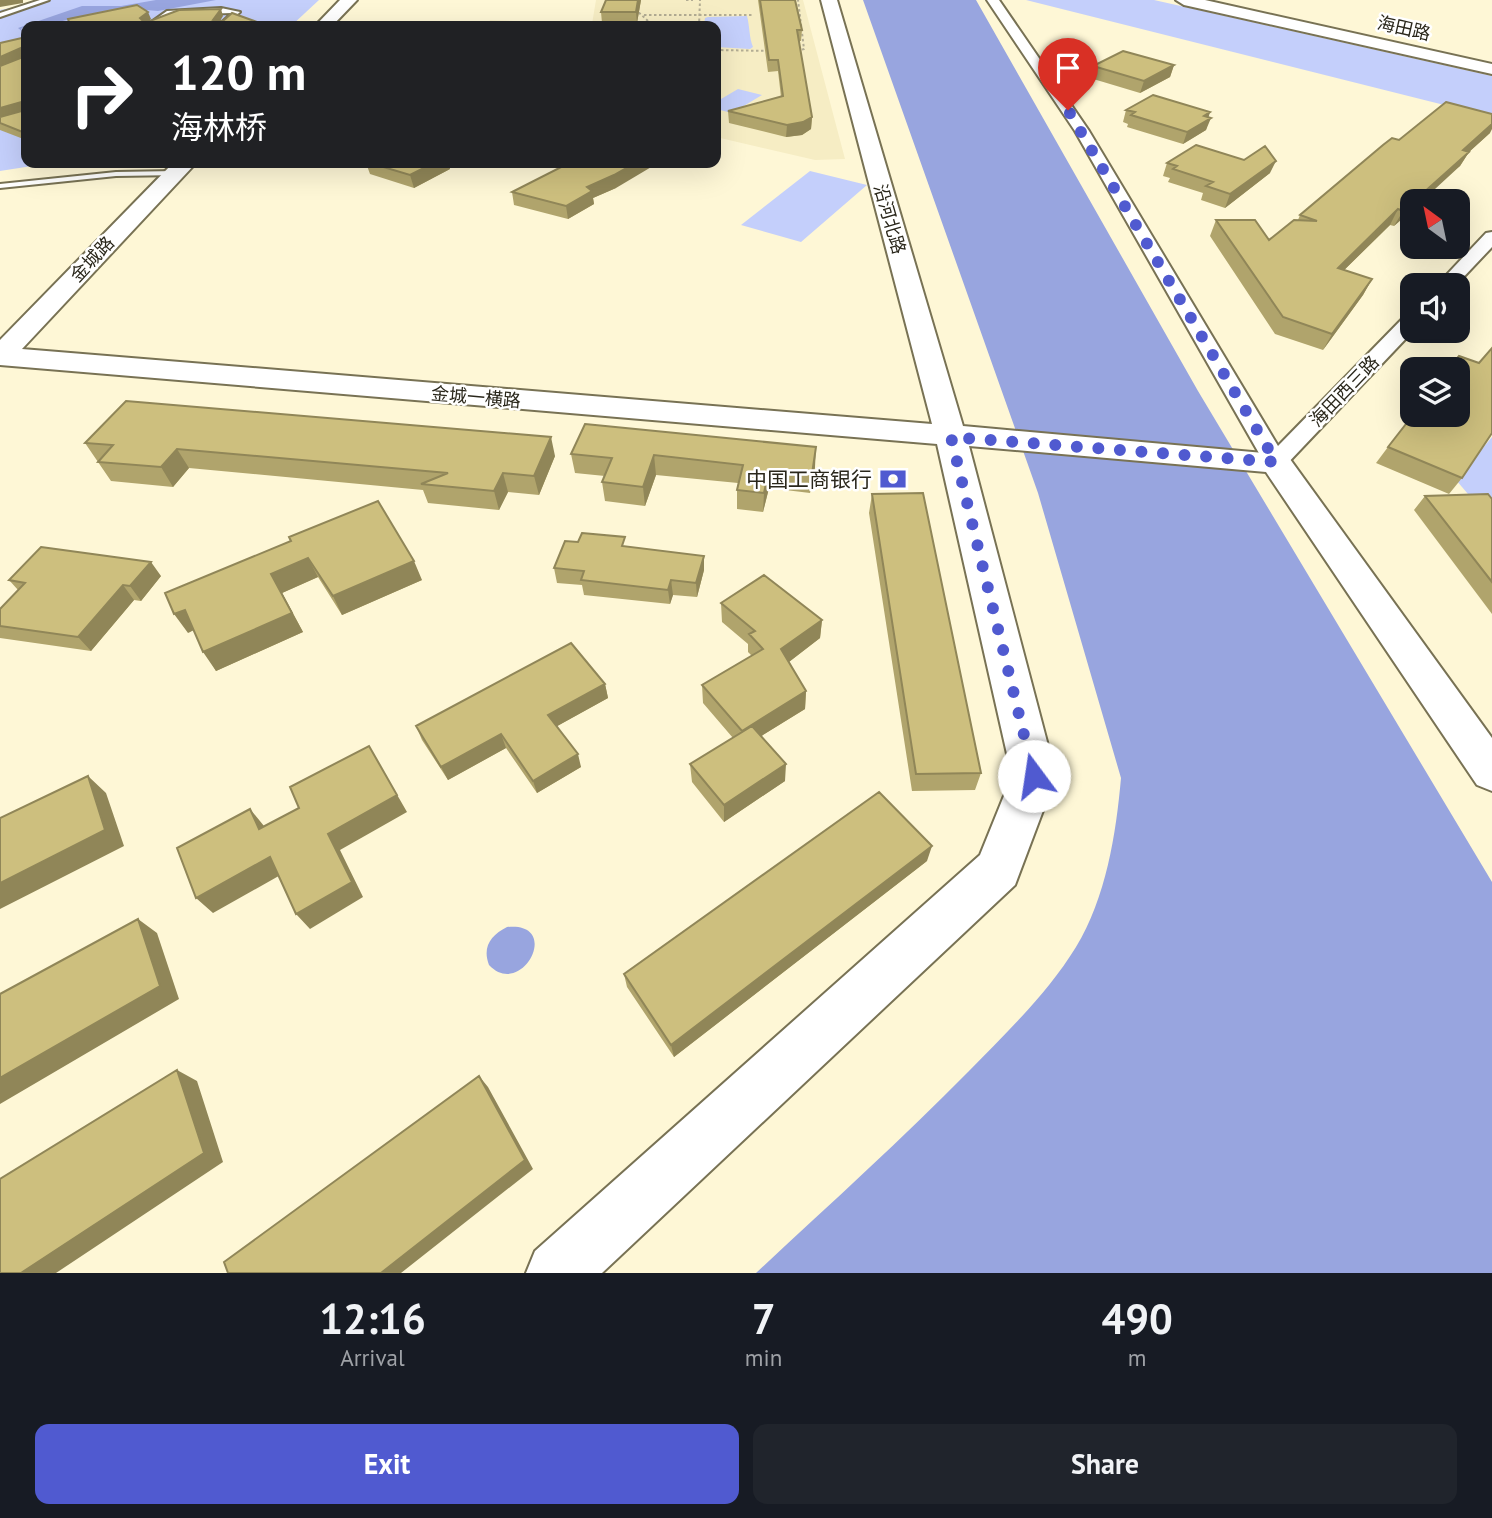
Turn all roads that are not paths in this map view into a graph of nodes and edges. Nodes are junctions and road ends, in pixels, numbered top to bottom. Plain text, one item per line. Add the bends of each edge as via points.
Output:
1 (46, 0) edge
2 (349, 0) edge
3 (829, 0) edge
4 (993, 0) edge
5 (1184, 0) edge
6 (1218, 0) edge
7 (0, 15) edge
8 (156, 21) edge
9 (227, 21) edge
10 (328, 21) edge
11 (1492, 60) edge
12 (1492, 69) edge
13 (181, 168) edge
14 (0, 186) edge
15 (1492, 237) edge
16 (1458, 273) edge
17 (1400, 333) edge
18 (0, 356) edge
19 (951, 437) junction
20 (1276, 462) junction
21 (1492, 772) edge
22 (557, 1273) edge

1 - 7 lane
2 - 10 street
3 - 19 street, 沿河北路
4 - 20 street via 1082,131
5 - 12 street, 海田路
6 - 11 street, 海田路
8 - 9 lane via 167,13 237,12
13 - 14 lane
13 - 18 street, 金城路
15 - 16 street
17 - 20 street, 海田西三路
18 - 19 street, 金城一横路
19 - 20 street, 金城一横路
19 - 22 street, 沿河北路 via 1034,776 998,870
20 - 21 street

